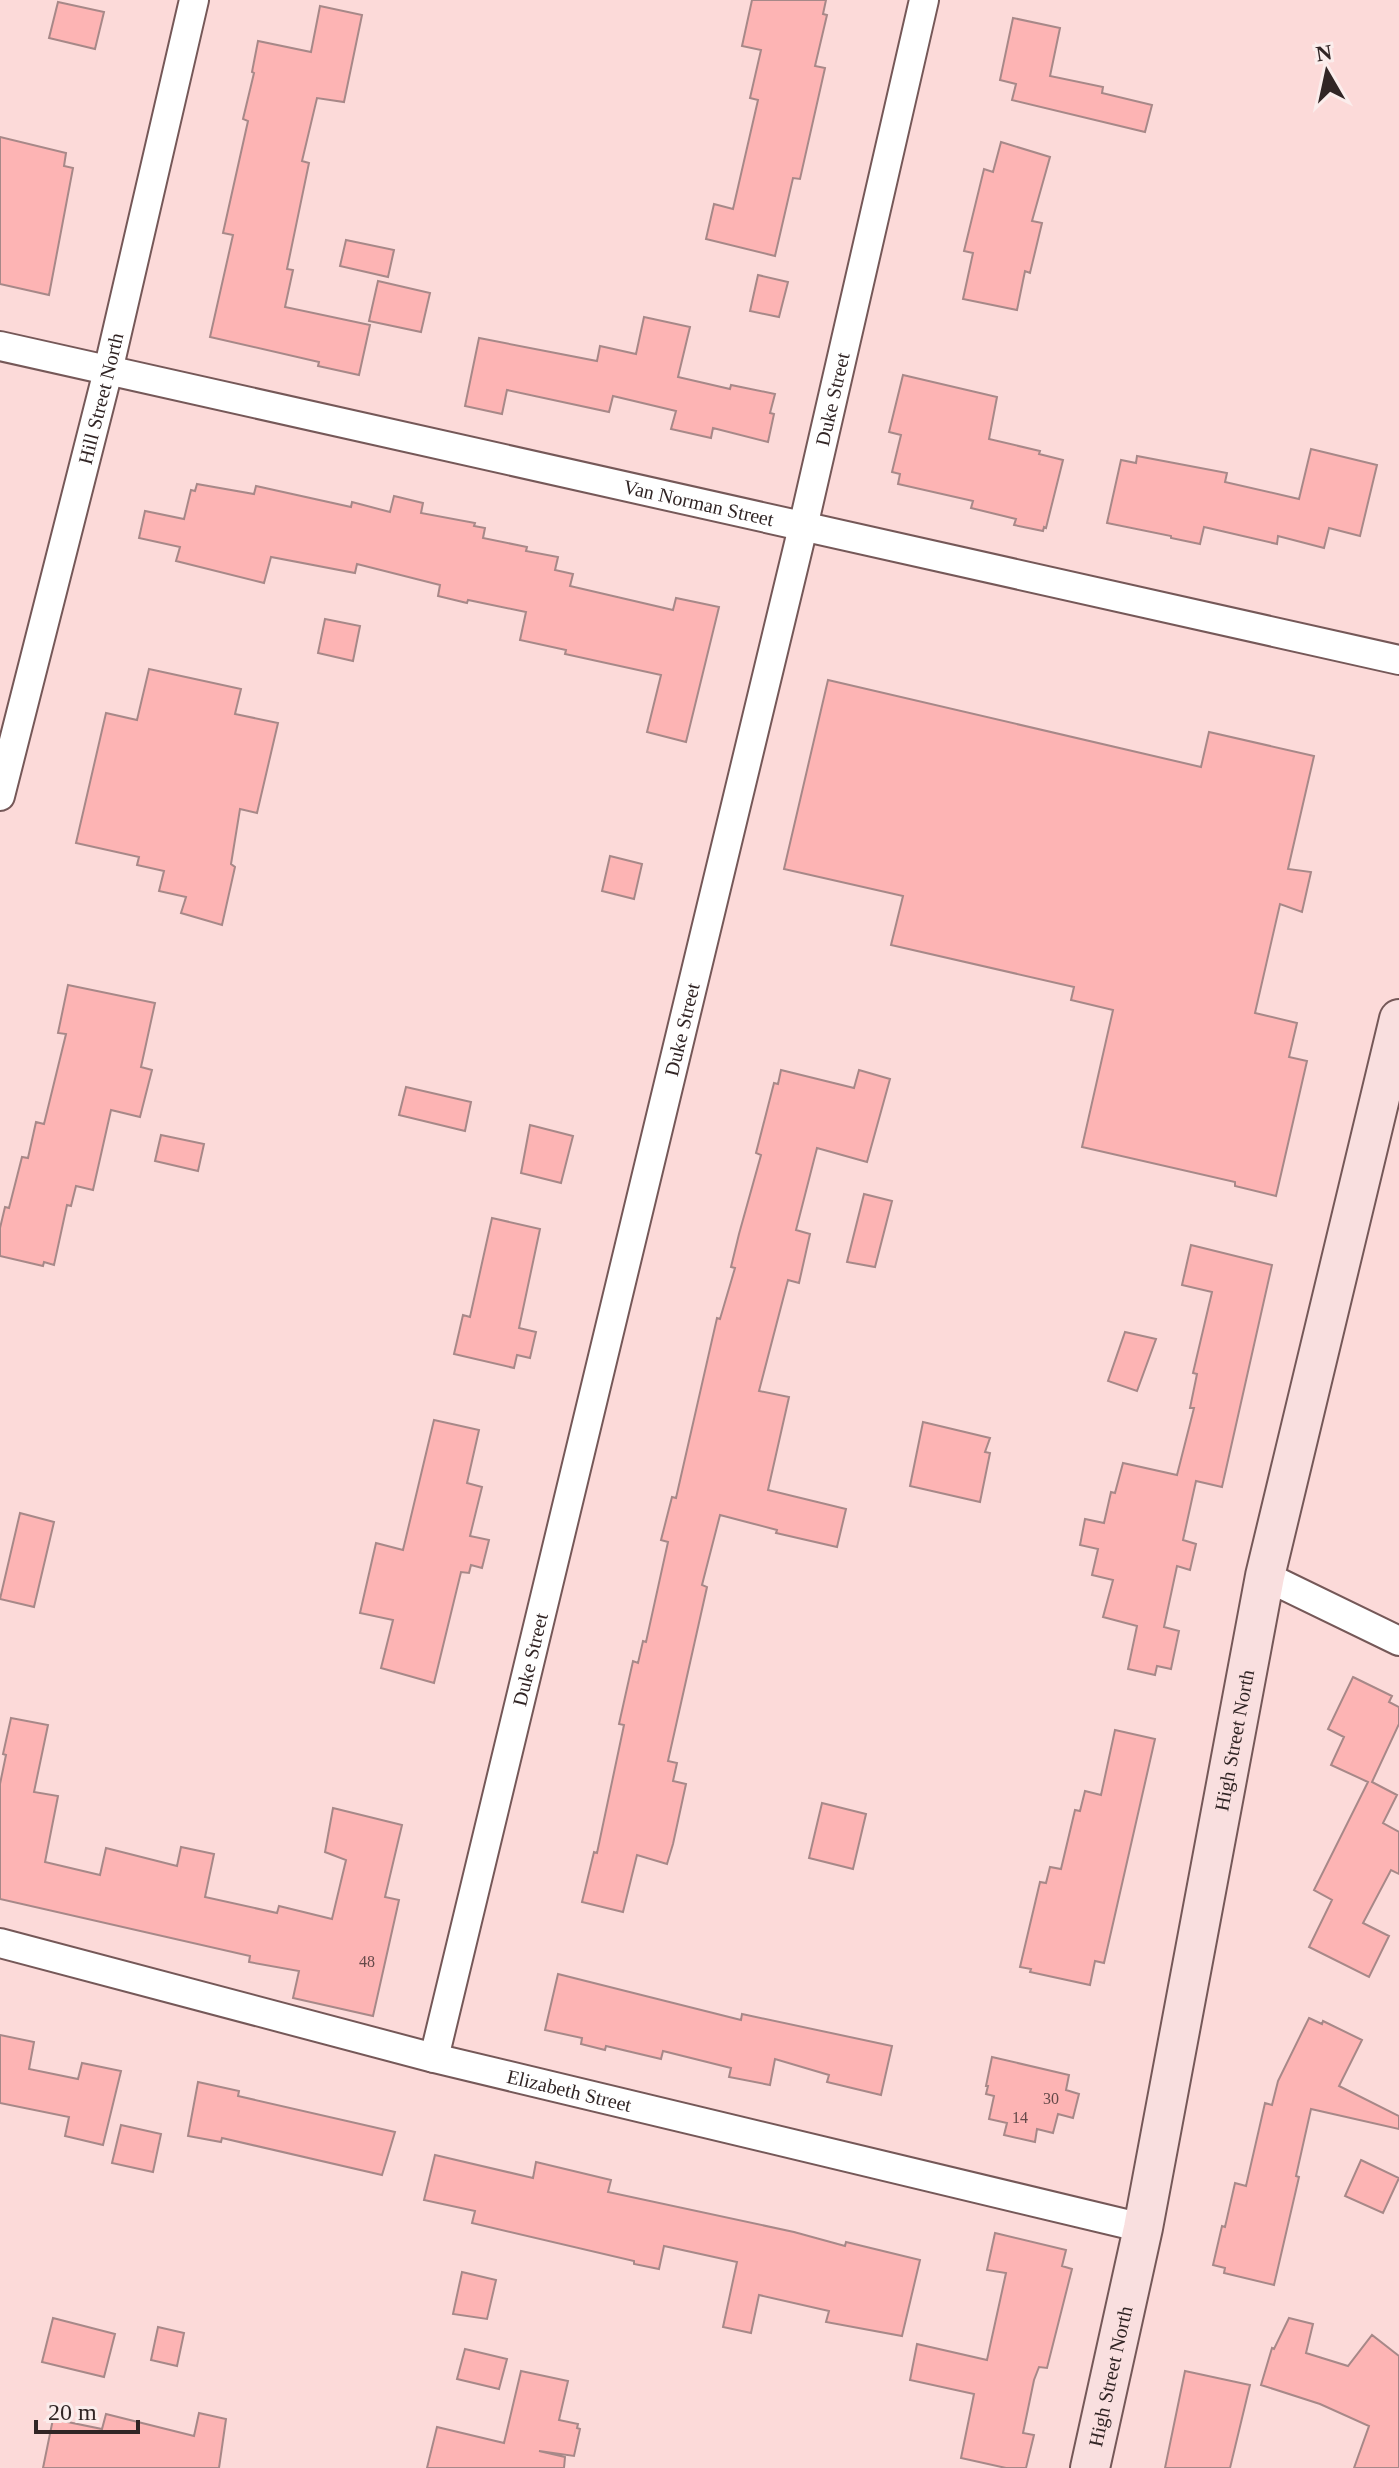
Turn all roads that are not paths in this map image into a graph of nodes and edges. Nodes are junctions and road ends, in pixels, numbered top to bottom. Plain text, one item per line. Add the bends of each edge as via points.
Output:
1 (194, 0) edge
2 (924, 0) edge
3 (0, 346) edge
4 (108, 371) junction
5 (803, 527) junction
6 (1399, 660) edge
7 (0, 796) edge
8 (1399, 1019) edge
9 (1265, 1576) junction
10 (1399, 1641) edge
11 (0, 1943) edge
12 (434, 2058) junction
13 (1143, 2228) junction
14 (1090, 2468) edge

1 - 4 street, Hill Street North
2 - 5 street, Duke Street
3 - 4 street, Van Norman Street
4 - 5 street, Van Norman Street
4 - 7 street, Hill Street North
5 - 6 street, Van Norman Street
5 - 12 street, Duke Street
8 - 9 main road, High Street North
9 - 10 street
9 - 13 main road, High Street North
11 - 12 street, Elizabeth Street
12 - 13 street, Elizabeth Street
13 - 14 main road, High Street North

